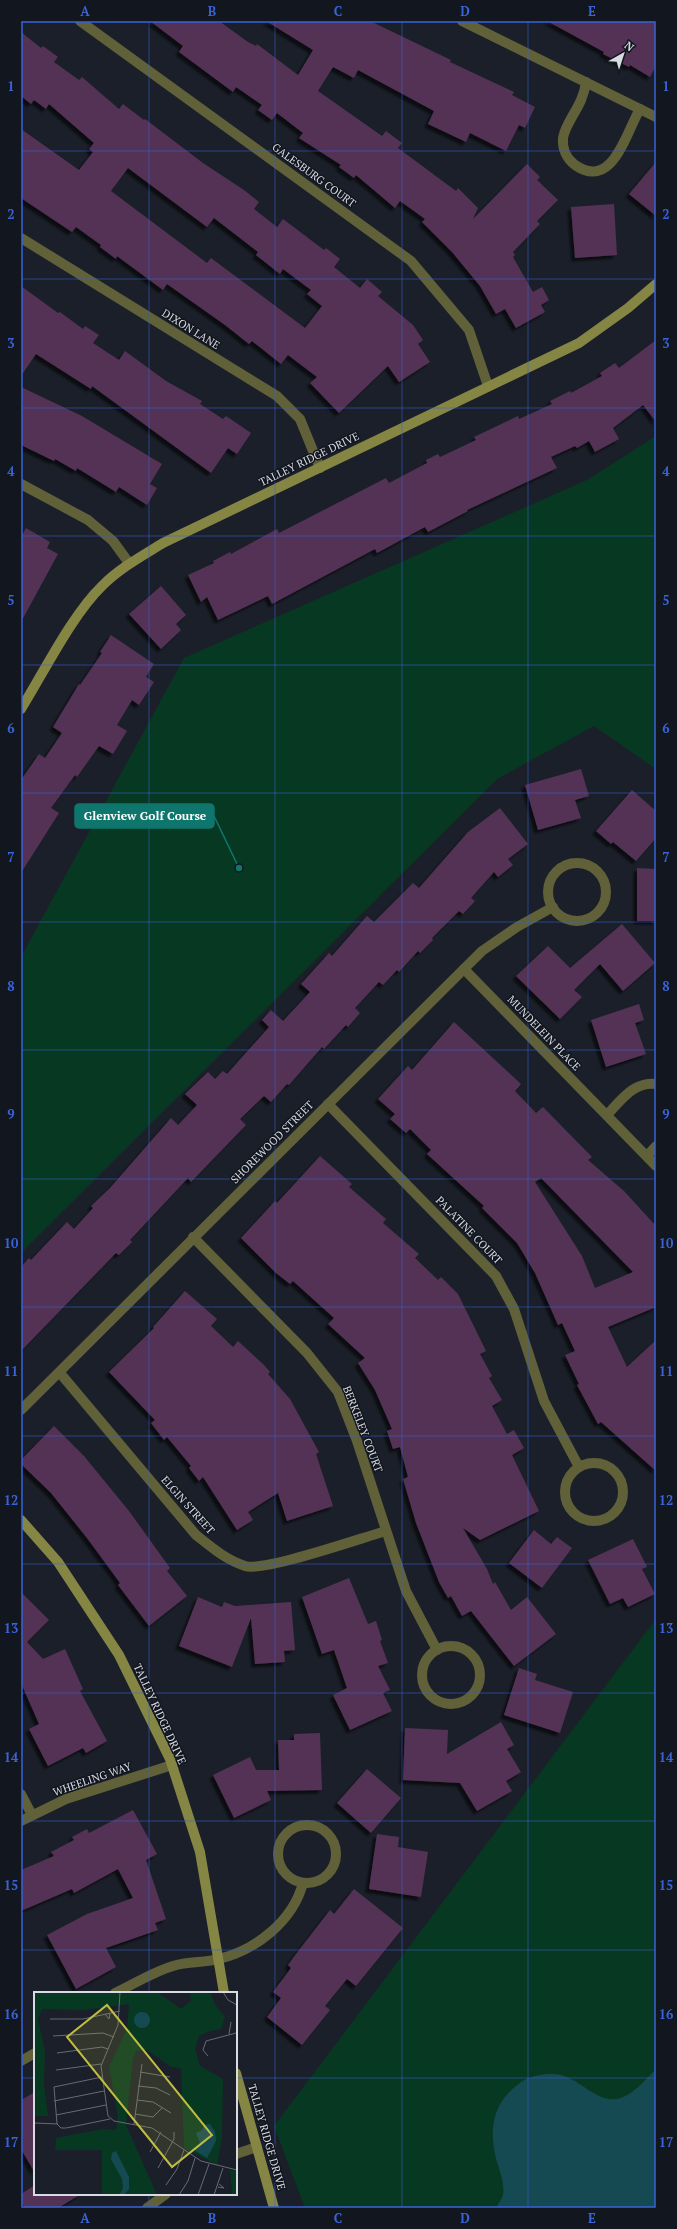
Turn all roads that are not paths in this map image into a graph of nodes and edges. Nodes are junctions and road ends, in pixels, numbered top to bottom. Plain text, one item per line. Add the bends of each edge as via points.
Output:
1 (80, 21) edge
2 (462, 21) edge
3 (586, 82) junction
4 (640, 110) junction
5 (656, 117) edge
6 (21, 238) edge
7 (656, 284) edge
8 (488, 386) junction
9 (320, 468) junction
10 (21, 484) edge
11 (129, 563) junction
12 (24, 697) edge
13 (21, 709) edge
14 (553, 907) junction
15 (464, 969) junction
16 (656, 1084) edge
17 (328, 1104) junction
18 (607, 1115) junction
19 (656, 1146) edge
20 (647, 1156) junction
21 (656, 1166) edge
22 (192, 1237) junction
23 (60, 1373) junction
24 (21, 1410) edge
25 (579, 1467) junction
26 (21, 1520) edge
27 (386, 1531) junction
28 (437, 1650) junction
29 (172, 1765) junction
30 (21, 1794) edge
31 (32, 1815) junction
32 (21, 1821) edge
33 (303, 1883) junction
34 (219, 1959) junction
35 (117, 1992) edge
36 (224, 1992) edge
37 (34, 2054) edge
38 (21, 2061) edge
39 (237, 2077) edge
40 (257, 2147) junction
41 (237, 2154) edge
42 (165, 2195) edge
43 (147, 2208) edge
44 (274, 2208) edge

1 - 8 street, GALESBURG COURT via 411,261 469,330
2 - 3 street
3 - 4 street
3 - 4 street via 585,94 563,138 564,151 571,162 582,169 594,171 606,167 616,158
4 - 5 street
6 - 9 street, DIXON LANE via 277,396 300,420
7 - 8 street, TALLEY RIDGE DRIVE via 628,308 579,342
8 - 9 street, TALLEY RIDGE DRIVE
9 - 11 street, TALLEY RIDGE DRIVE via 163,543
10 - 11 street via 88,520 113,541
11 - 12 street, TALLEY RIDGE DRIVE via 102,586 76,618
12 - 13 street, TALLEY RIDGE DRIVE
14 - 14 street via 549,899 549,885 555,873 562,867 575,863 588,865 602,877 606,896 603,905 588,918 568,919
14 - 15 street, SHOREWOOD STREET via 482,951
15 - 17 street, SHOREWOOD STREET
15 - 18 street, MUNDELEIN PLACE
16 - 18 street via 635,1086
17 - 22 street, SHOREWOOD STREET
17 - 25 street, PALATINE COURT via 496,1276 514,1309 544,1401
18 - 20 street, MUNDELEIN PLACE
19 - 20 street
20 - 21 street, MUNDELEIN PLACE
22 - 23 street, SHOREWOOD STREET
22 - 27 street, BERKELEY COURT via 307,1353 338,1392
23 - 24 street, SHOREWOOD STREET
23 - 27 street, ELGIN STREET via 196,1535 225,1556 246,1566 271,1565
25 - 25 street via 601,1464 613,1470 618,1477 622,1486 620,1504 609,1517 594,1520 580,1517 567,1502 567,1482
26 - 29 street, TALLEY RIDGE DRIVE via 58,1562 119,1655
27 - 28 street, BERKELEY COURT via 406,1591
28 - 28 street via 454,1646 471,1653 476,1660 480,1677 473,1694 466,1700 447,1703 437,1700 429,1693 422,1675 429,1656
29 - 31 street, WHEELING WAY via 66,1799
29 - 34 street, TALLEY RIDGE DRIVE via 200,1852
30 - 31 street
31 - 32 street, WHEELING WAY
33 - 33 street via 294,1880 281,1867 279,1849 288,1833 304,1826 314,1826 330,1837 336,1855 334,1865 322,1880
33 - 34 street via 300,1895 276,1928 250,1947
34 - 35 street via 173,1966
34 - 36 street, TALLEY RIDGE DRIVE
37 - 38 street
39 - 40 street, TALLEY RIDGE DRIVE
40 - 41 street
40 - 44 street, TALLEY RIDGE DRIVE
42 - 43 street

